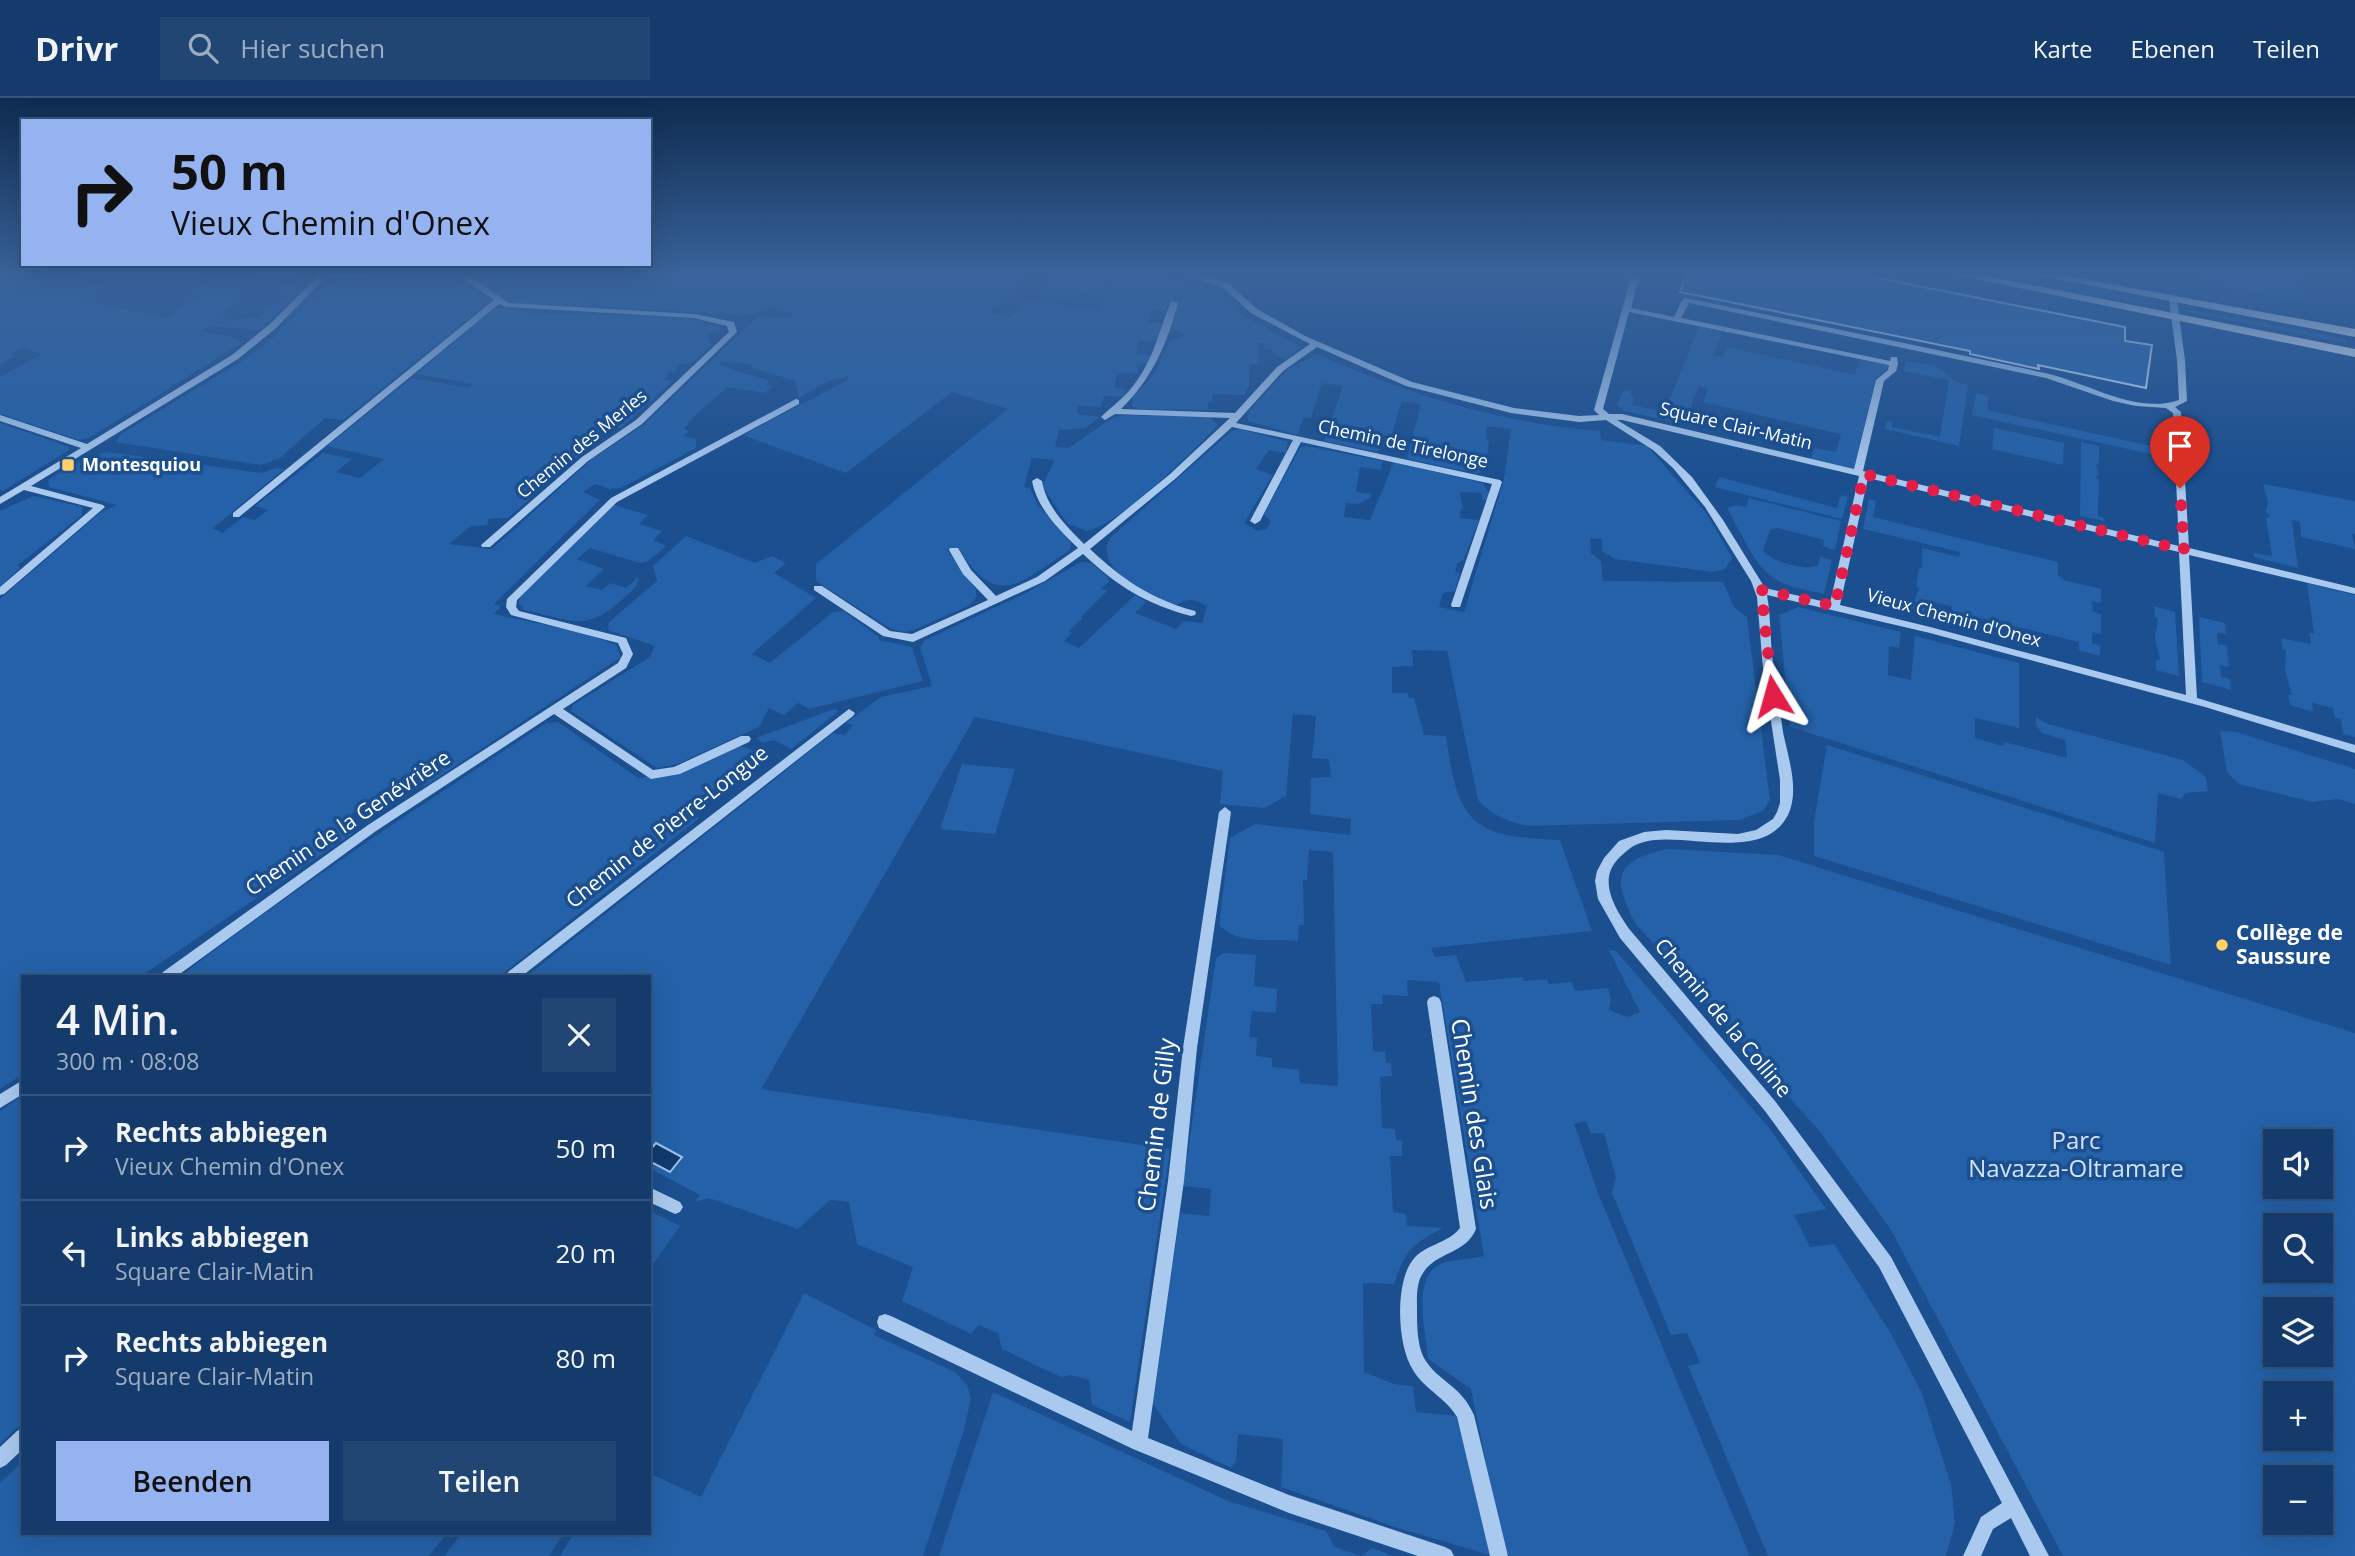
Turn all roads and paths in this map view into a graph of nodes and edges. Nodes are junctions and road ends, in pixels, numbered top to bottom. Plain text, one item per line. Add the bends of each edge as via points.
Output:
1 (253, 342) edge
2 (448, 342) edge
3 (723, 342) edge
4 (1163, 342) edge
5 (1312, 342) edge
6 (1616, 342) edge
7 (1787, 342) edge
8 (1886, 342) edge
9 (2177, 342) edge
10 (2297, 342) edge
11 (1792, 343) joint
12 (1316, 344) junction
13 (2355, 354) edge
14 (796, 402) dead end
15 (2169, 406) junction
16 (1606, 417) junction
17 (0, 418) edge
18 (1233, 420) junction
19 (1298, 439) junction
20 (88, 447) junction
21 (1861, 474) junction
22 (1037, 481) dead end
23 (23, 487) junction
24 (0, 501) edge
25 (236, 515) dead end
26 (1255, 522) dead end
27 (486, 545) dead end
28 (1085, 548) junction
29 (954, 550) dead end
30 (2184, 550) junction
31 (818, 588) dead end
32 (1761, 590) junction
33 (2355, 591) edge
34 (0, 592) edge
35 (995, 601) junction
36 (1456, 605) dead end
37 (1835, 606) junction
38 (1191, 613) dead end
39 (2192, 700) junction
40 (556, 710) junction
41 (849, 713) dead end
42 (745, 739) dead end
43 (2355, 750) edge
44 (1225, 812) dead end
45 (169, 975) edge
46 (514, 975) edge
47 (1434, 1002) dead end
48 (21, 1087) edge
49 (0, 1102) edge
50 (651, 1195) edge
51 (675, 1207) dead end
52 (885, 1322) dead end
53 (21, 1439) edge
54 (1139, 1443) junction
55 (0, 1459) edge
56 (2014, 1506) junction
57 (1445, 1556) edge
58 (1499, 1556) edge
59 (1972, 1556) edge
60 (2040, 1556) edge

1 - 20 street
2 - 25 street
3 - 27 street, Chemin des Merles via 639,422 585,459
4 - 18 street, Chemin de Tirelonge via 1154,364 1109,414
5 - 12 street
6 - 16 street via 1598,406
7 - 11 street
8 - 15 street via 2048,376 2080,390
9 - 15 street via 2182,401
10 - 13 main road
11 - 21 street via 1894,360 1892,371 1880,380
12 - 16 street via 1396,379 1454,397 1548,416
12 - 18 street via 1280,369
14 - 40 street, Chemin de la Genévrière via 614,500 512,599 515,613 593,631 622,641 627,649 622,665
15 - 30 street via 2177,412
16 - 21 street, Square Clair-Matin
16 - 32 street via 1648,440 1681,470 1715,512
17 - 20 street
18 - 19 street, Chemin de Tirelonge
18 - 28 street
19 - 26 street, Chemin de Tirelonge
19 - 36 street, Chemin de Tirelonge via 1497,482
20 - 23 street
21 - 30 street, Square Clair-Matin
21 - 37 street
22 - 28 street via 1050,511
23 - 24 street
23 - 34 street via 100,507
28 - 35 street via 1041,579
28 - 38 street via 1134,590 1164,606
29 - 35 street via 967,572
30 - 33 street, Square Clair-Matin
30 - 39 street
31 - 35 street via 899,638 912,638
32 - 37 street, Vieux Chemin d'Onex
32 - 56 street, Chemin de la Colline via 1786,791 1779,819 1762,833 1746,836 1673,835 1638,840 1611,857 1603,873 1602,890 1625,934 1770,1106 1885,1262
37 - 39 street, Vieux Chemin d'Onex
39 - 43 street, Vieux Chemin d'Onex
40 - 42 street via 651,775 676,771
40 - 45 street, Chemin de la Genévrière via 372,828
41 - 46 street, Chemin de Pierre-Longue
44 - 54 street, Chemin de Gilly
47 - 58 street, Chemin des Glais via 1468,1229 1461,1240 1428,1254 1419,1263 1408,1297 1410,1323 1417,1362 1464,1412
48 - 49 street
50 - 51 street
52 - 54 street
53 - 55 street
54 - 57 street via 1289,1504
56 - 59 street via 1987,1523
56 - 60 street, Chemin de la Colline

